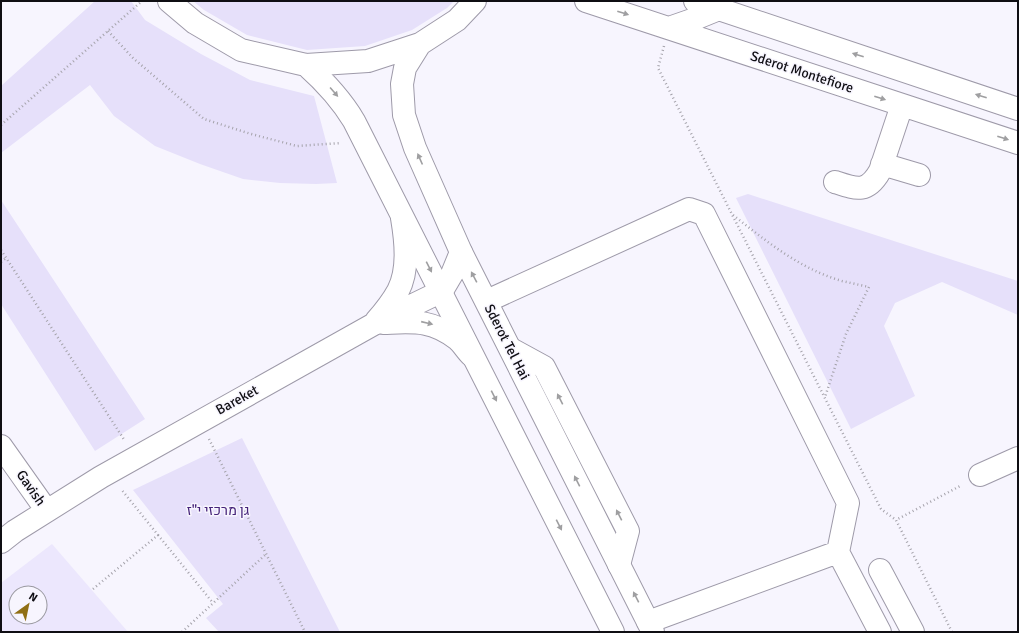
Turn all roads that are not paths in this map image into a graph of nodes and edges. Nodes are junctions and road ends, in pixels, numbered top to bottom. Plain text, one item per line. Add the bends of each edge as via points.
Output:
1 (169, 1) edge
2 (475, 1) edge
3 (586, 1) edge
4 (695, 1) edge
5 (720, 5) edge
6 (669, 28) junction
7 (420, 44) junction
8 (306, 65) junction
9 (902, 105) junction
10 (1018, 109) edge
11 (1018, 143) edge
12 (882, 164) junction
13 (919, 175) dead end
14 (835, 182) dead end
15 (401, 211) junction
16 (461, 252) junction
17 (442, 291) junction
18 (487, 301) junction
19 (374, 324) junction
20 (479, 365) junction
21 (1, 446) edge
22 (1018, 458) edge
23 (980, 475) road end
24 (47, 511) junction
25 (1, 542) edge
26 (838, 552) junction
27 (880, 570) dead end
28 (650, 627) edge
29 (613, 632) edge
30 (880, 632) edge
31 (913, 632) edge

1 - 8 street via 195,23 241,50
2 - 7 street via 457,20
3 -> 6 street, Sderot Montefiore
4 - 5 street
5 - 6 street via 692,20
10 -> 5 street
6 -> 9 street, Sderot Montefiore
7 - 8 street via 368,61
16 -> 7 street, Sderot Tel Hai via 415,148 404,115 402,84 405,68
8 -> 15 street via 345,106
9 -> 11 street, Sderot Montefiore
9 - 12 street
12 - 13 street
12 - 14 street via 875,179 863,188
15 -> 17 street
15 - 19 street via 406,245 399,290
16 - 17 street
18 -> 16 street, Sderot Tel Hai
17 - 19 street, Bareket
17 - 20 street
18 - 26 street via 689,210 704,214 848,503
28 -> 18 street, Sderot Tel Hai
19 -> 20 street via 431,324 458,339
19 - 24 street, Bareket via 101,477
20 -> 29 street
21 - 24 street, Gavish
22 - 23 street
24 - 25 street, Bareket
26 - 28 street
26 - 30 street
27 - 31 street

